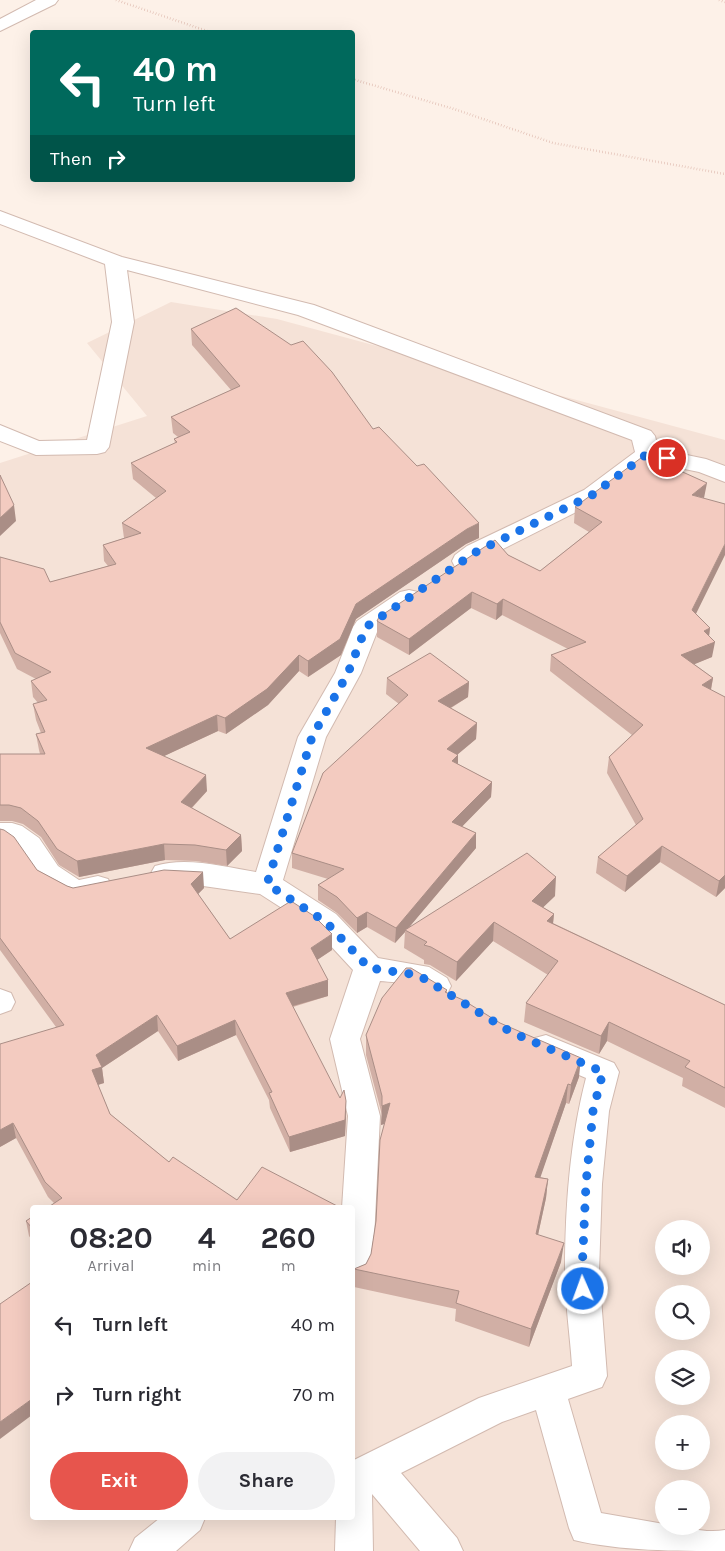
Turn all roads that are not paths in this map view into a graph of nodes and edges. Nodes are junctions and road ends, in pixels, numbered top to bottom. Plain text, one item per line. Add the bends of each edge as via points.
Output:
1 (49, 0) edge
2 (0, 26) edge
3 (0, 217) edge
4 (115, 261) junction
5 (0, 432) edge
6 (647, 454) junction
7 (725, 475) edge
8 (0, 833) edge
9 (146, 877) edge
10 (117, 883) edge
11 (267, 884) junction
12 (369, 968) junction
13 (460, 1001) edge
14 (520, 1035) edge
15 (355, 1253) edge
16 (548, 1391) junction
17 (360, 1476) edge
18 (185, 1520) edge
19 (725, 1548) edge
20 (148, 1551) edge
21 (354, 1551) edge
22 (444, 1551) edge

1 - 2 street
3 - 4 street
4 - 5 street via 123,322 97,447 36,448
4 - 6 street via 306,310 642,436
6 - 7 street via 706,466
6 - 11 street via 592,495 476,552 366,627 348,673 312,737
8 - 10 street via 12,832 29,845 48,874 75,891
9 - 11 street via 165,873 196,874
11 - 12 street via 326,922
12 - 13 street via 418,975
12 - 15 street via 345,1039 364,1116
14 - 16 street via 603,1072 593,1111 582,1252 590,1376
16 - 17 street via 492,1409
16 - 19 street via 587,1528 713,1550
17 - 21 street
17 - 22 street
18 - 20 street

